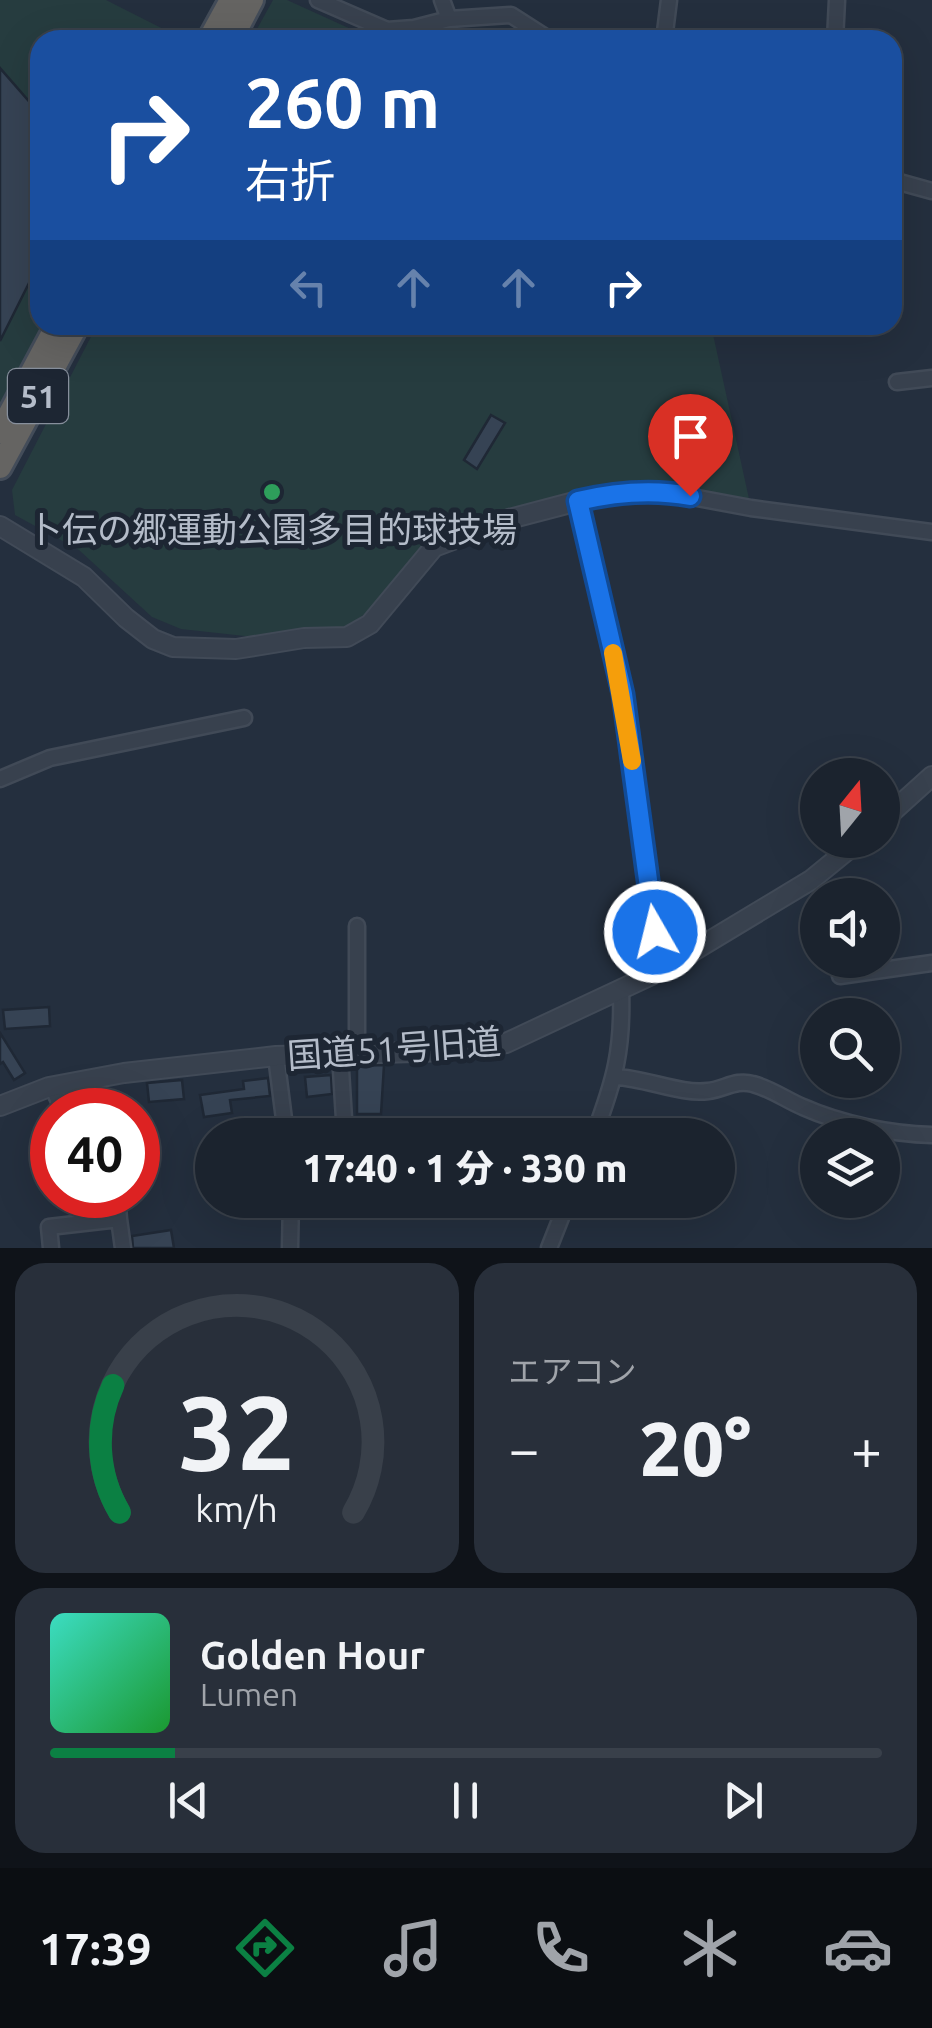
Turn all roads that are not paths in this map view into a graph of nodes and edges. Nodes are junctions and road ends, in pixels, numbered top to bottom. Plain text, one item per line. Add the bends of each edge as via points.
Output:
1 (231, 0) edge
2 (252, 0) edge
3 (318, 0) edge
4 (442, 0) edge
5 (670, 0) edge
6 (837, 0) edge
7 (449, 19) junction
8 (214, 30) edge
9 (236, 30) edge
10 (534, 30) edge
11 (666, 30) edge
12 (835, 30) edge
13 (902, 183) edge
14 (932, 192) edge
15 (52, 335) edge
16 (72, 335) edge
17 (932, 378) edge
18 (897, 382) dead end
19 (0, 432) edge
20 (0, 468) edge
21 (578, 501) junction
22 (0, 526) edge
23 (932, 532) edge
24 (244, 718) dead end
25 (932, 776) edge
26 (0, 779) edge
27 (900, 805) edge
28 (838, 858) edge
29 (358, 926) dead end
30 (932, 963) edge
31 (900, 968) edge
32 (660, 972) junction
33 (621, 990) junction
34 (348, 1053) junction
35 (276, 1056) junction
36 (616, 1077) junction
37 (52, 1086) joint
38 (3, 1101) edge
39 (284, 1118) edge
40 (346, 1118) edge
41 (600, 1118) edge
42 (932, 1136) edge
43 (291, 1218) edge
44 (561, 1218) edge
45 (119, 1220) joint
46 (51, 1248) edge
47 (123, 1248) edge
48 (290, 1248) edge
49 (549, 1248) edge

1 - 8 highway
2 - 9 highway
3 - 7 street via 386,30
4 - 7 street
5 - 11 street
6 - 12 street
7 - 10 street via 511,15
13 - 14 street
15 - 19 highway, 51
16 - 20 highway, 51
17 - 18 street
21 - 22 street via 434,547 370,624 346,637 236,649 173,648 154,639 84,577
21 - 23 street via 660,490
21 - 32 street via 623,694
24 - 26 street via 50,758
25 - 27 street
28 - 32 street, 国道51号旧道
29 - 34 street
30 - 31 street
32 - 33 street, 国道51号旧道
33 - 34 street, 国道51号旧道 via 506,1044
33 - 36 street
34 - 35 street, 国道51号旧道
34 - 40 street
35 - 37 street, 国道51号旧道
35 - 39 street
36 - 41 street
36 - 42 street via 697,1092 750,1082 804,1108
37 - 38 street, 国道51号旧道
43 - 48 street
44 - 49 street
45 - 46 street via 49,1226
45 - 47 street

